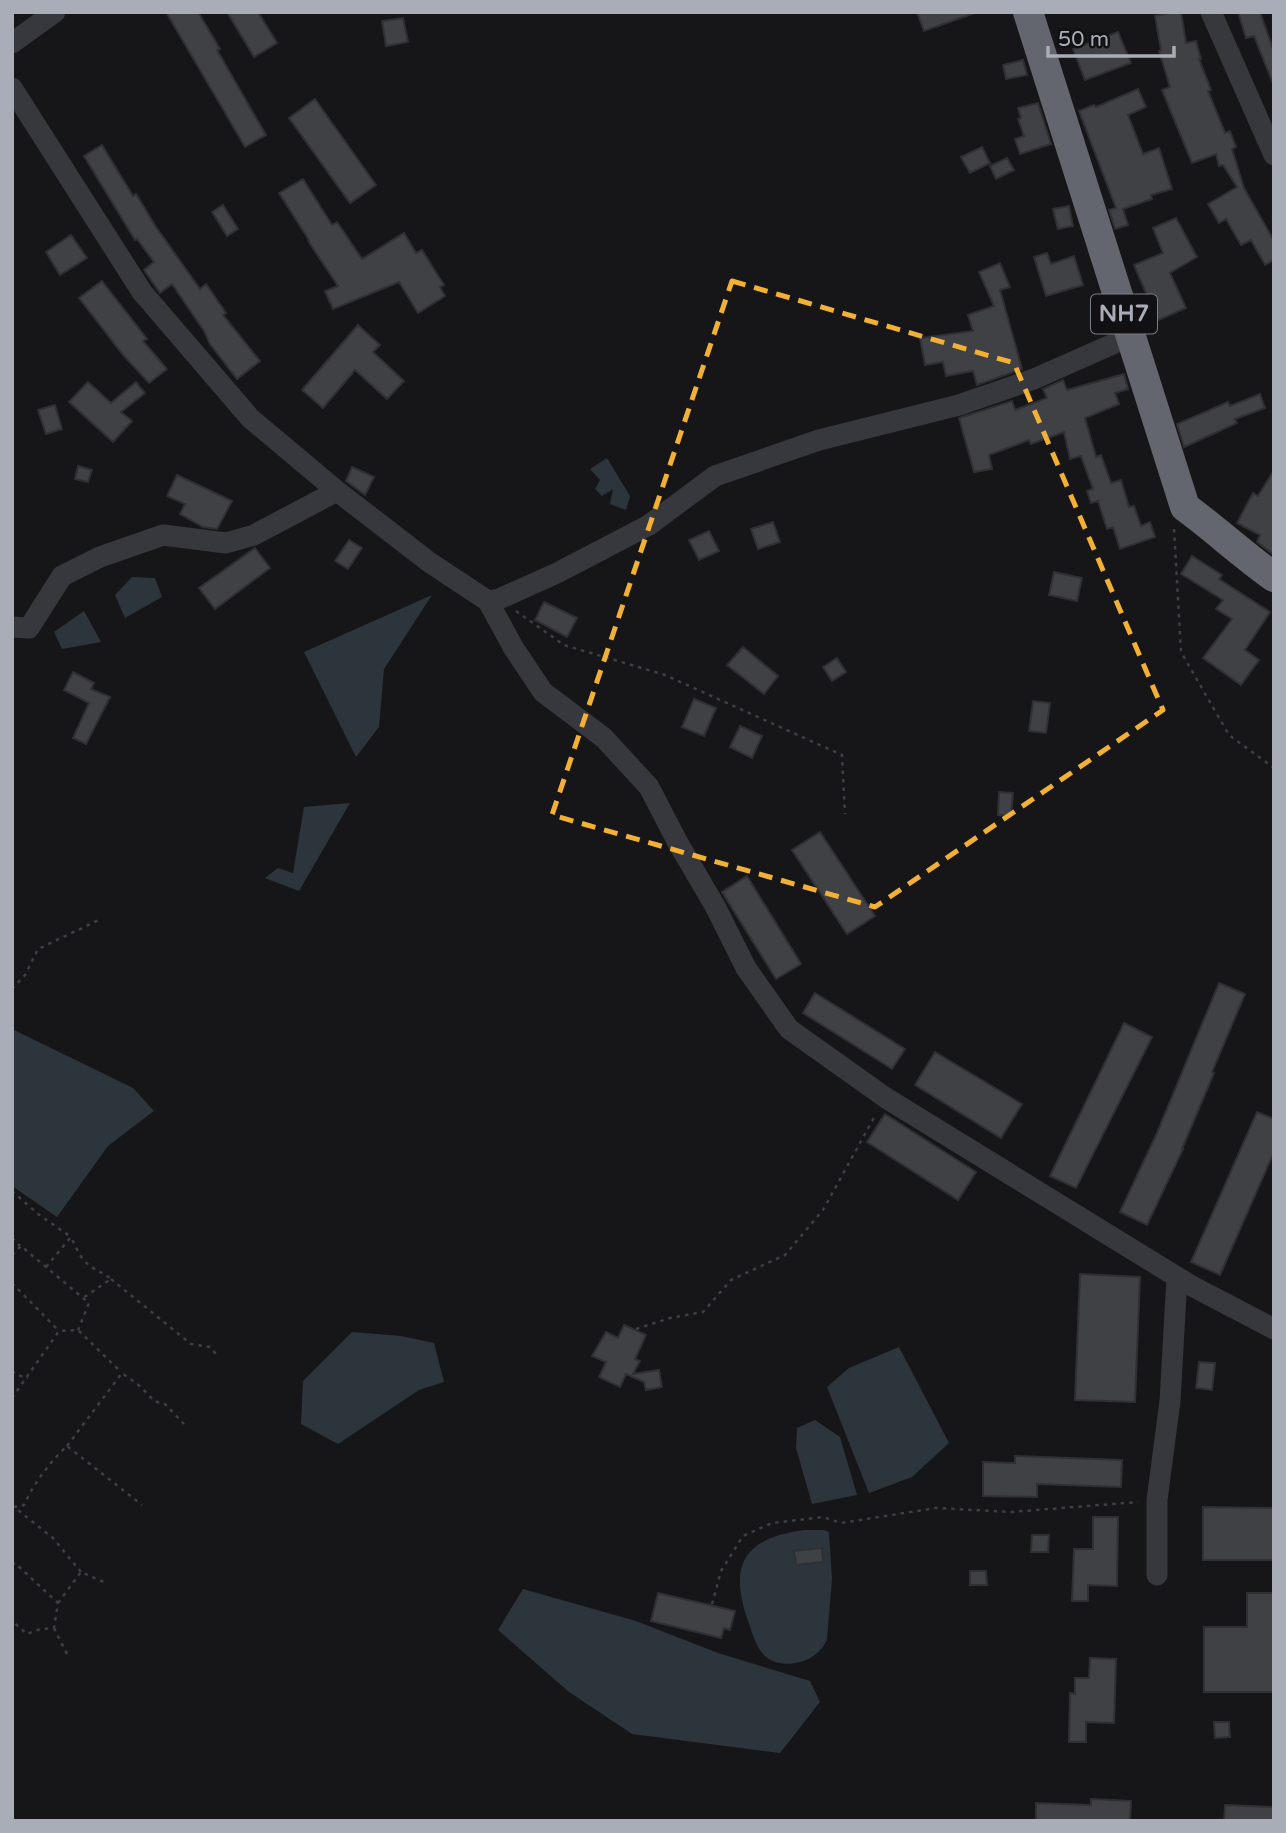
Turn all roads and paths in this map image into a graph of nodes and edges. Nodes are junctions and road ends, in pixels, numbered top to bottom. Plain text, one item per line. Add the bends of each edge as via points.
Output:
1 (55, 12) edge
2 (1028, 12) edge
3 (1211, 12) edge
4 (12, 43) edge
5 (12, 88) edge
6 (1274, 155) edge
7 (1131, 336) junction
8 (337, 491) junction
9 (1185, 507) junction
10 (1274, 577) edge
11 (493, 600) junction
12 (12, 627) edge
13 (1274, 768) edge
14 (845, 814) dead end
15 (100, 919) dead end
16 (12, 989) edge
17 (886, 1098) junction
18 (12, 1191) edge
19 (71, 1237) junction
20 (12, 1238) edge
21 (21, 1246) junction
22 (12, 1255) edge
23 (46, 1267) junction
24 (1177, 1277) junction
25 (111, 1279) junction
26 (12, 1283) edge
27 (83, 1298) junction
28 (636, 1329) dead end
29 (1274, 1329) edge
30 (78, 1330) junction
31 (59, 1331) junction
32 (216, 1354) dead end
33 (12, 1371) edge
34 (122, 1373) junction
35 (28, 1378) junction
36 (12, 1398) edge
37 (184, 1423) dead end
38 (67, 1446) junction
39 (1157, 1500) junction
40 (142, 1505) dead end
41 (13, 1507) edge
42 (12, 1565) edge
43 (81, 1572) junction
44 (1157, 1575) dead end
45 (106, 1583) dead end
46 (58, 1603) junction
47 (712, 1604) dead end
48 (12, 1621) edge
49 (54, 1628) junction
50 (69, 1658) dead end

1 - 4 street
2 - 7 highway, NH7
3 - 6 street
5 - 8 street via 142,292 250,418
7 - 9 highway, NH7
7 - 11 street via 1034,379 959,405 819,440 715,476 649,525
8 - 11 street via 429,562
8 - 12 street via 254,535 226,543 163,535 100,557 62,576 29,628
9 - 10 highway
9 - 13 path via 1173,531 1181,652 1229,734
11 - 14 path via 564,645 665,675 842,755
11 - 17 street via 513,647 543,692 604,738 649,787 746,968 789,1029
15 - 16 path via 38,948
17 - 24 street
17 - 28 path via 823,1210 785,1255 731,1280 703,1312
18 - 19 path
19 - 23 path
19 - 25 path via 89,1266
20 - 21 path
21 - 22 path
21 - 23 path
23 - 27 path
24 - 29 street
24 - 39 street via 1170,1401
25 - 27 path
25 - 32 path via 191,1344 210,1346
26 - 31 path
27 - 30 path via 89,1303
30 - 31 path
30 - 34 path
31 - 35 path
33 - 35 path
34 - 37 path
34 - 38 path
35 - 36 path
38 - 40 path
38 - 41 path via 24,1505
39 - 44 street
39 - 47 path via 1011,1512 936,1508 841,1523 823,1517 772,1523 743,1536 722,1571
41 - 43 path via 53,1538
42 - 46 path
43 - 45 path
43 - 46 path
46 - 49 path
48 - 49 path via 27,1634
49 - 50 path

